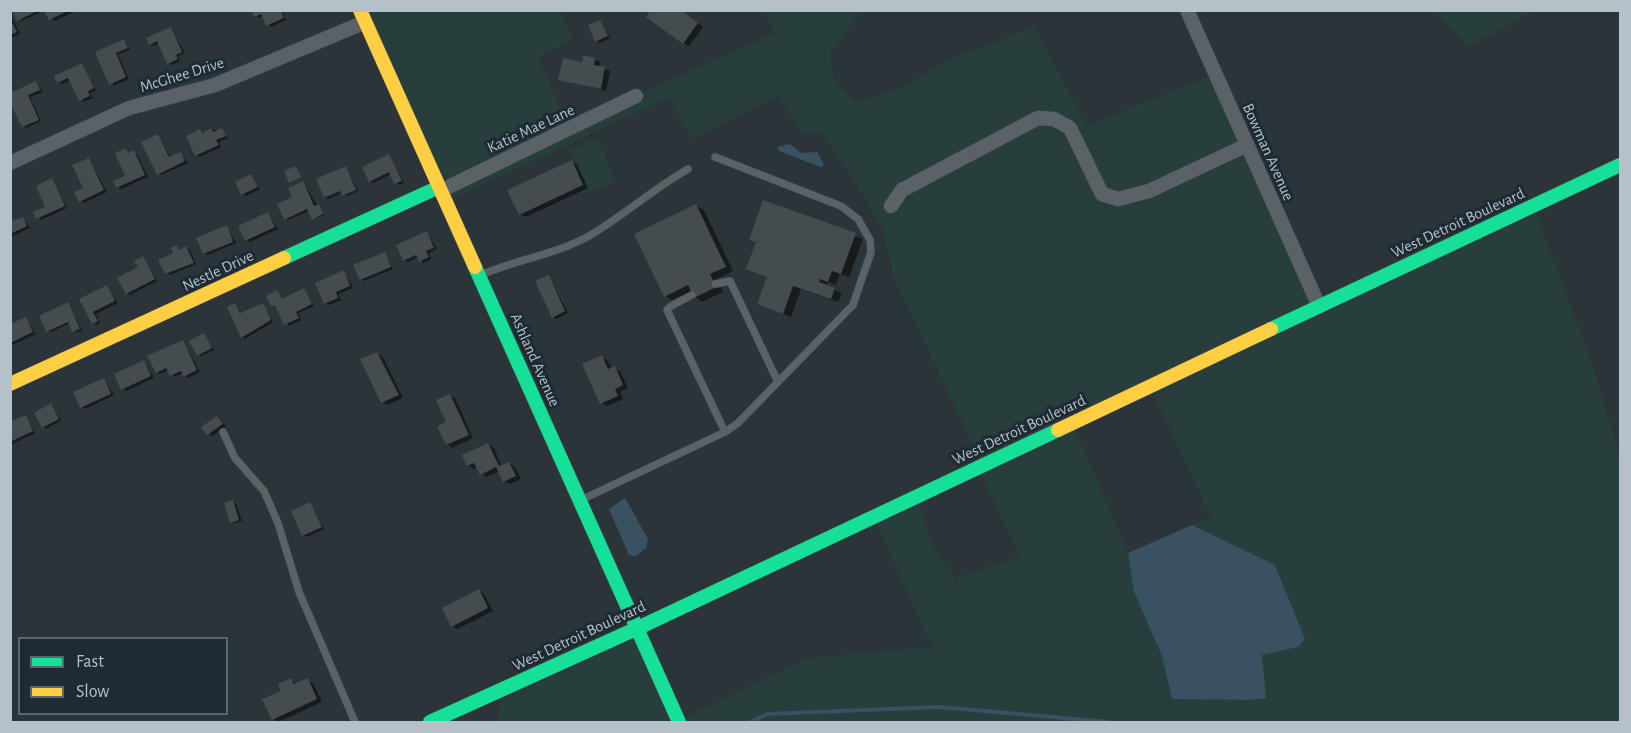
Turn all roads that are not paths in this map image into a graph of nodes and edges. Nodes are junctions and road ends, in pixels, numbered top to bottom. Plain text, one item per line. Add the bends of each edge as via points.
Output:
1 (1187, 10) edge
2 (362, 16) edge
3 (636, 96) dead end
4 (1247, 145) junction
5 (715, 157) dead end
6 (10, 163) edge
7 (1620, 165) edge
8 (688, 169) dead end
9 (439, 189) junction
10 (891, 206) dead end
11 (478, 276) junction
12 (715, 284) dead end
13 (692, 295) dead end
14 (1319, 306) junction
15 (778, 382) junction
16 (10, 384) edge
17 (223, 432) dead end
18 (725, 432) junction
19 (580, 500) junction
20 (638, 628) junction
21 (355, 723) edge
22 (430, 723) edge
23 (679, 723) edge

1 - 4 street, Bowman Avenue
2 - 6 street, McGhee Drive via 215,86 129,108
2 - 9 street, Ashland Avenue
3 - 9 street, Katie Mae Lane
4 - 10 street via 1149,191 1118,199 1102,194 1070,128 1054,119 1038,118 902,190
4 - 14 street, Bowman Avenue
5 - 15 lane via 841,206 858,219 870,240 871,252 853,305
7 - 14 street, West Detroit Boulevard
8 - 11 lane via 653,189 588,237
9 - 11 street, Ashland Avenue
9 - 16 street, Nestle Drive
11 - 19 street, Ashland Avenue
12 - 15 lane via 730,282
13 - 18 lane via 668,310
14 - 20 street, West Detroit Boulevard
15 - 18 lane
17 - 21 lane via 235,458 264,491 299,592
18 - 19 lane
19 - 20 street, Ashland Avenue
20 - 22 street, West Detroit Boulevard
20 - 23 street, Ashland Avenue

